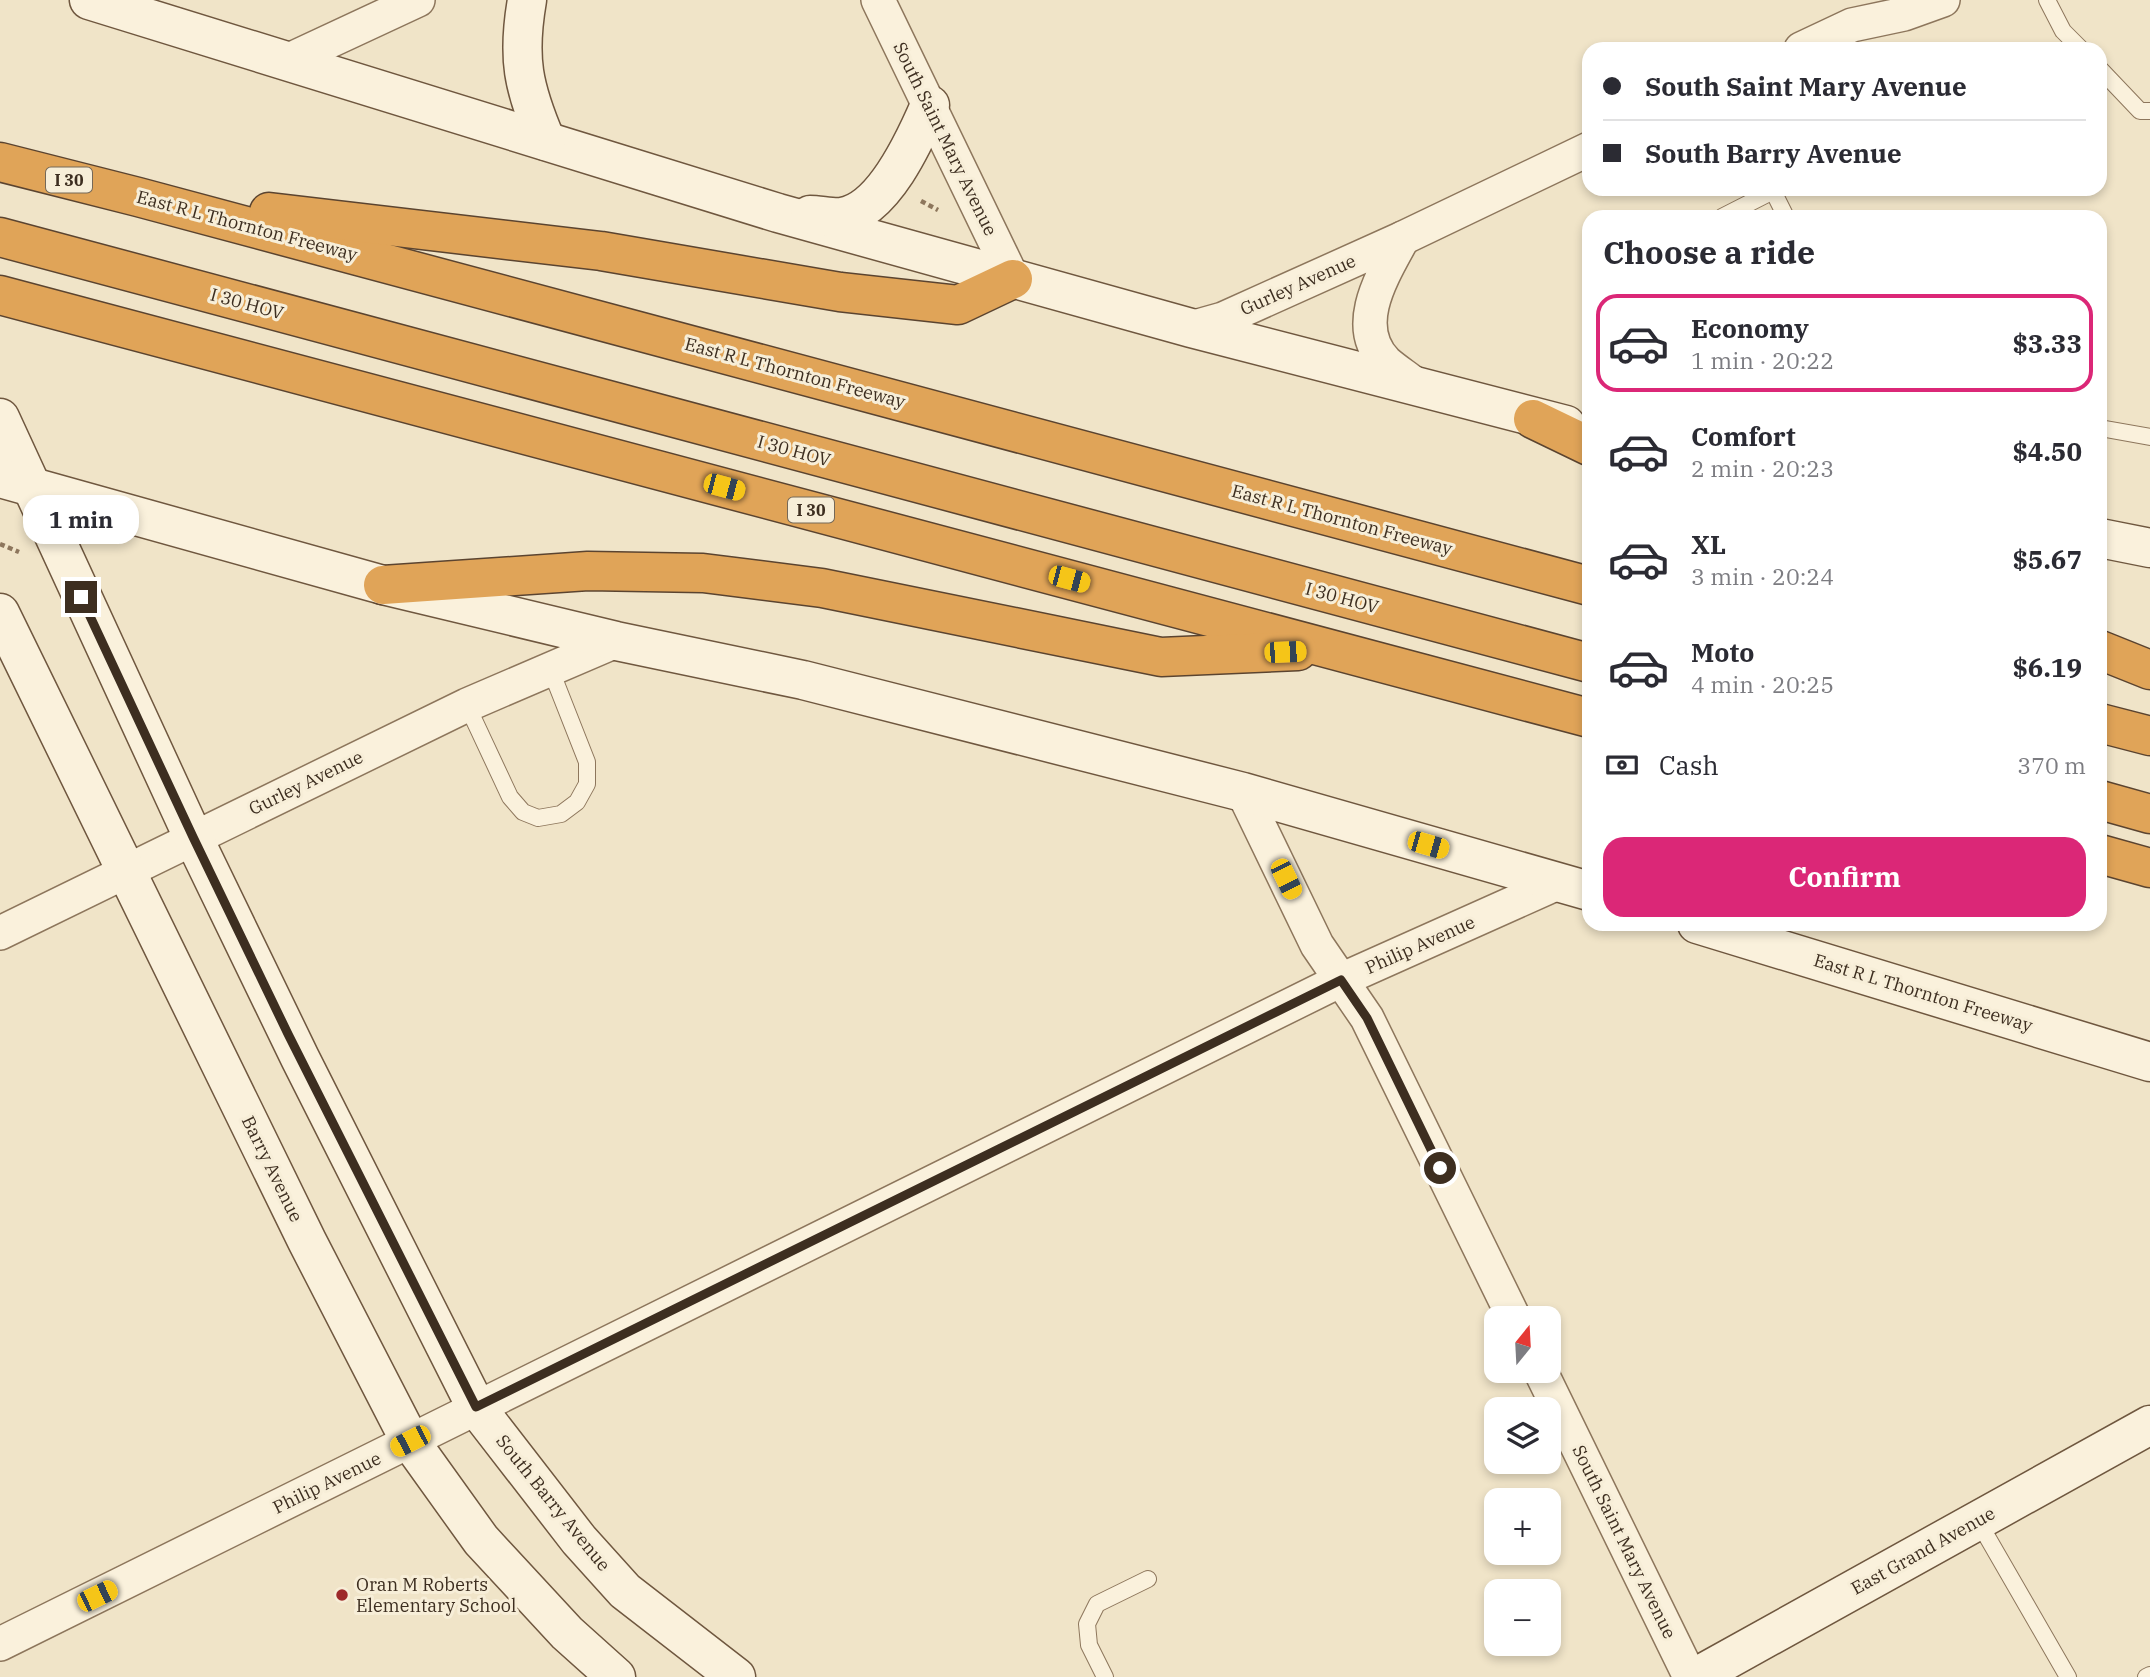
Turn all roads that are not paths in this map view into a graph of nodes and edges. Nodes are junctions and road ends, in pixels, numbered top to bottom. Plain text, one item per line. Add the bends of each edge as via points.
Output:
1 (89, 0) edge
2 (418, 0) edge
3 (527, 0) edge
4 (878, 0) edge
5 (1943, 0) edge
6 (2047, 0) edge
7 (1900, 7) edge
8 (1816, 42) edge
9 (2074, 42) edge
10 (287, 61) junction
11 (2107, 76) edge
12 (930, 105) junction
13 (2150, 111) edge
14 (546, 141) junction
15 (1582, 152) edge
16 (0, 162) edge
17 (1761, 196) edge
18 (138, 197) junction
19 (1735, 210) edge
20 (778, 213) junction
21 (2, 231) edge
22 (1403, 238) junction
23 (1013, 279) junction
24 (16, 299) edge
25 (1191, 328) junction
26 (1416, 385) junction
27 (0, 418) edge
28 (1534, 419) junction
29 (1582, 429) edge
30 (2107, 429) edge
31 (2150, 438) edge
32 (1582, 443) edge
33 (16, 483) edge
34 (2107, 539) edge
35 (2150, 548) edge
36 (1582, 584) edge
37 (383, 585) junction
38 (0, 612) edge
39 (616, 641) junction
40 (1582, 641) edge
41 (1335, 650) junction
42 (2107, 653) edge
43 (1582, 661) edge
44 (550, 668) junction
45 (2150, 670) edge
46 (467, 705) junction
47 (1582, 716) edge
48 (2107, 725) edge
49 (2150, 736) edge
50 (2107, 782) edge
51 (1244, 792) junction
52 (2150, 793) edge
53 (2107, 802) edge
54 (2150, 814) edge
55 (193, 837) junction
56 (2107, 856) edge
57 (2150, 867) edge
58 (126, 870) junction
59 (1575, 887) edge
60 (1720, 931) edge
61 (0, 933) edge
62 (1341, 980) junction
63 (2150, 1062) edge
64 (1508, 1306) edge
65 (1545, 1383) edge
66 (476, 1407) junction
67 (2150, 1425) edge
68 (410, 1441) junction
69 (1978, 1521) junction
70 (1148, 1578) dead end
71 (0, 1644) edge
72 (617, 1677) edge
73 (736, 1677) edge
74 (1105, 1677) edge
75 (1690, 1677) edge
76 (1696, 1677) edge
77 (2068, 1677) edge

1 - 10 main road
2 - 10 street
3 - 14 main road via 521,34 523,69 530,104
4 - 12 street, South Saint Mary Avenue
5 - 7 street
6 - 9 lane
7 - 8 street
10 - 14 main road
11 - 13 lane via 2140,111
12 - 20 main road via 911,147 873,202 844,217
12 - 23 street, South Saint Mary Avenue
14 - 20 main road
15 - 22 street, Gurley Avenue
16 - 18 highway, East R L Thornton Freeway / I 30
17 - 19 lane
18 - 23 highway via 601,251 841,292 958,305
18 - 36 highway, East R L Thornton Freeway / I 30
20 - 23 main road
21 - 40 highway, I 30 HOV
21 - 43 highway, I 30 HOV
22 - 25 street, Gurley Avenue via 1223,319
22 - 26 street, Gurley Avenue via 1373,300 1368,332 1384,360
23 - 25 main road
24 - 41 highway, I 30
25 - 26 main road
26 - 28 main road
27 - 33 main road, South Barry Avenue
28 - 29 main road
28 - 32 highway
30 - 31 lane
33 - 37 main road
33 - 55 main road, South Barry Avenue via 70,573
34 - 35 main road
37 - 39 main road
37 - 41 highway via 588,570 703,573 822,588 1161,657
38 - 58 main road, Barry Avenue
39 - 44 street, Gurley Avenue
39 - 51 main road via 803,680
41 - 47 highway, I 30
42 - 45 highway
44 - 46 street, Gurley Avenue
44 - 46 lane via 587,762 587,784 577,802 561,814 538,818 523,812 510,797
46 - 55 street, Gurley Avenue
48 - 49 highway
50 - 52 highway
51 - 59 main road
51 - 62 street via 1317,944
53 - 54 highway
55 - 58 street, Gurley Avenue
55 - 66 main road, South Barry Avenue
56 - 57 highway
58 - 61 street, Gurley Avenue
58 - 68 main road, Barry Avenue
59 - 62 street, Philip Avenue
60 - 63 main road, East R L Thornton Freeway
62 - 64 street via 1367,1018
62 - 66 street, Philip Avenue
65 - 75 street, South Saint Mary Avenue
66 - 68 street, Philip Avenue
66 - 73 main road, South Barry Avenue via 579,1540 625,1591
67 - 69 main road, East Grand Avenue
68 - 71 street, Philip Avenue
68 - 72 main road, Barry Avenue via 481,1540 567,1633
69 - 76 main road, East Grand Avenue
69 - 77 lane
70 - 74 lane via 1097,1604 1087,1624 1089,1645

